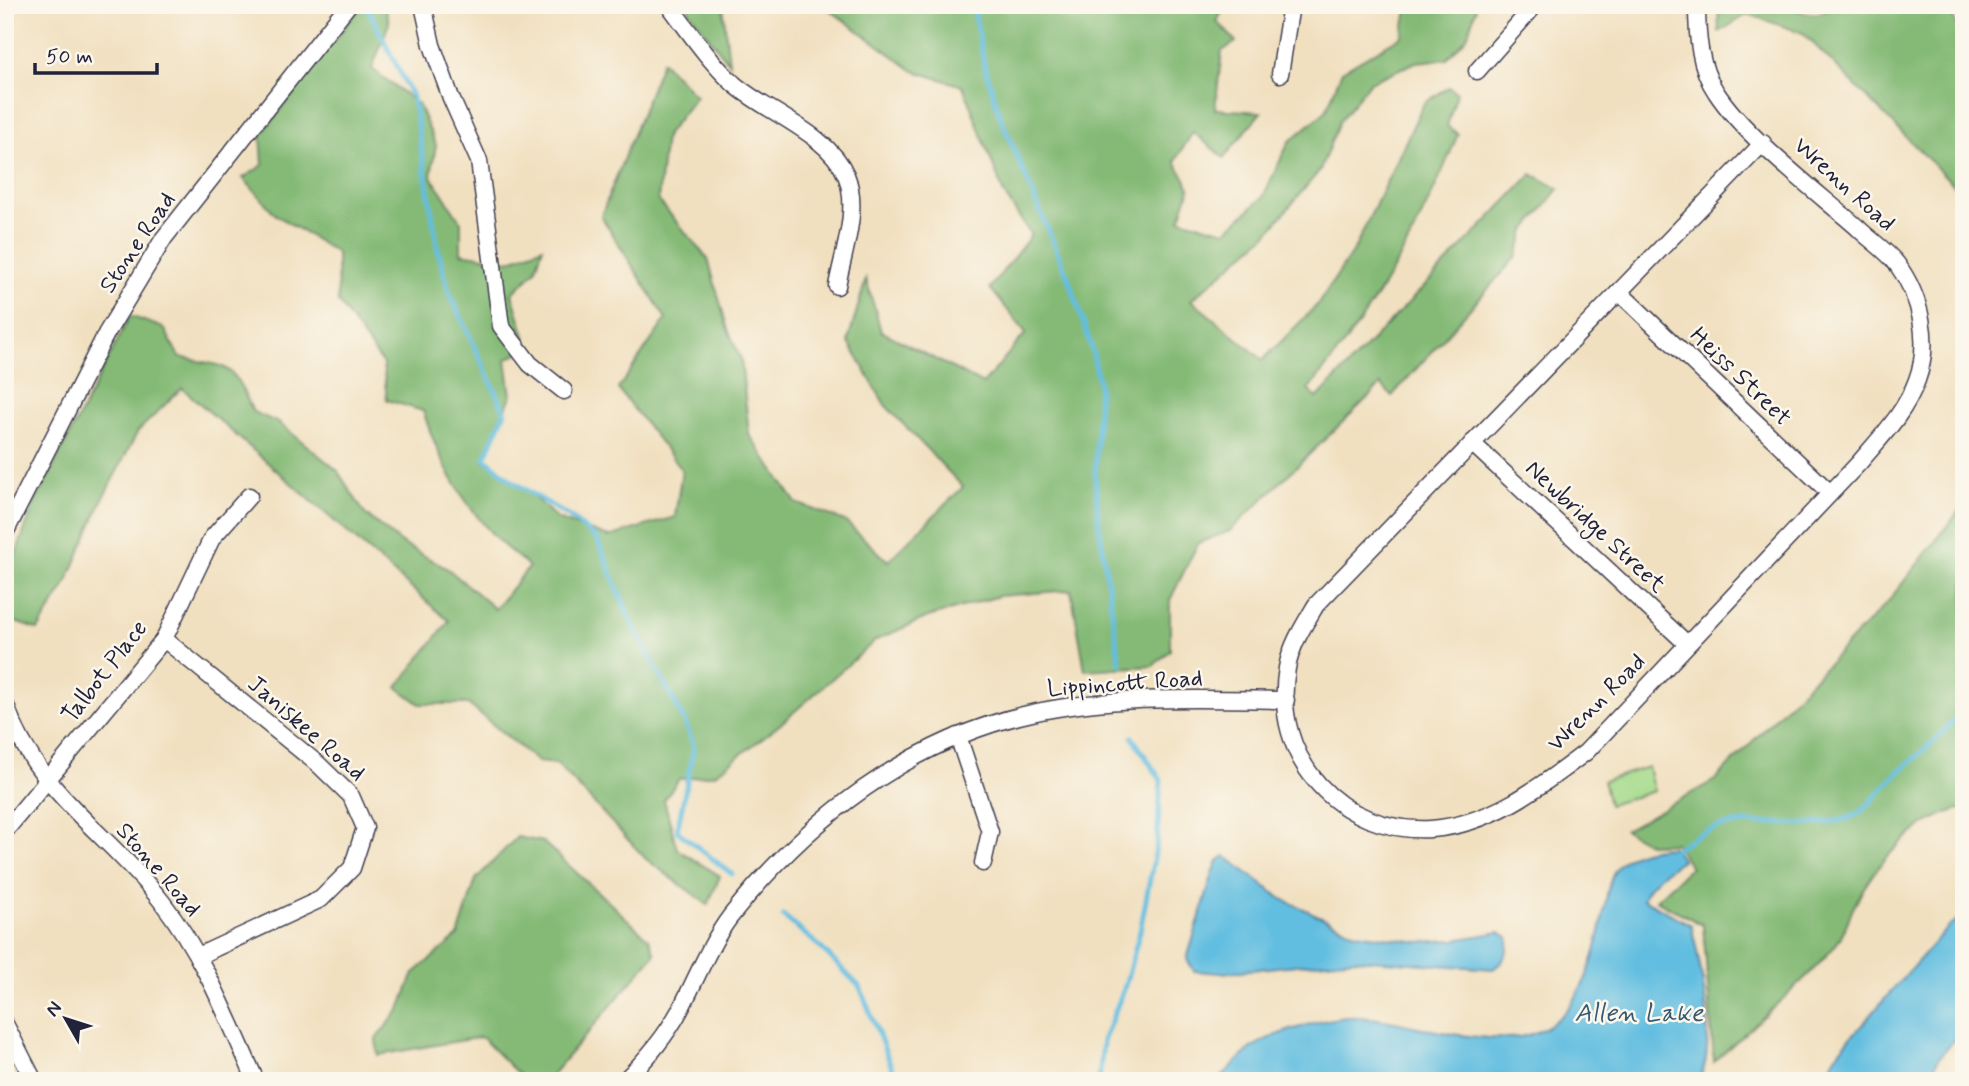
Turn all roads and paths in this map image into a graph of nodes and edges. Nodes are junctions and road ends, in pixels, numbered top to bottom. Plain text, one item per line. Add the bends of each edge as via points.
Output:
1 (348, 5) edge
2 (423, 5) edge
3 (669, 5) edge
4 (1291, 5) edge
5 (1535, 5) edge
6 (1697, 5) edge
7 (1477, 71) dead end
8 (1280, 74) dead end
9 (1763, 143) junction
10 (837, 286) dead end
11 (1619, 292) junction
12 (564, 391) dead end
13 (1472, 443) junction
14 (1830, 493) junction
15 (248, 496) dead end
16 (5, 533) edge
17 (163, 639) junction
18 (1687, 644) junction
19 (1286, 700) junction
20 (5, 703) edge
21 (958, 736) junction
22 (46, 781) junction
23 (5, 831) edge
24 (983, 863) dead end
25 (198, 956) junction
26 (5, 1024) edge
27 (34, 1081) edge
28 (256, 1081) edge
29 (624, 1081) edge

1 - 16 street, Stone Road via 164,238 106,334
2 - 12 street via 451,98 479,161 501,326 530,364
3 - 10 street via 713,64 823,145 846,176 851,205
4 - 8 street
5 - 7 street
6 - 9 street, Wrenn Road via 1700,50 1715,91
9 - 11 street, Wrenn Road
9 - 14 street, Wrenn Road via 1896,263 1921,318 1924,351 1917,381 1898,417
11 - 13 street, Wrenn Road
11 - 14 street, Heiss Street
13 - 18 street, Newbridge Street
13 - 19 street, Wrenn Road via 1316,605 1298,635 1287,668
14 - 18 street, Wrenn Road
15 - 17 street, Talbot Place via 212,538
17 - 22 street, Talbot Place
17 - 25 street, Janiskee Road via 319,765 351,796 365,828 352,869 321,899
18 - 19 street, Wrenn Road via 1586,752 1545,783 1515,803 1432,829 1382,826 1342,806 1311,778 1292,742
19 - 21 street, Lippincott Road via 1094,705 1032,713
20 - 22 street, Stone Road
21 - 24 street via 990,832
21 - 29 street, Lippincott Road via 865,786 756,885 728,920 678,1013 642,1064
22 - 23 street, Talbot Place
22 - 25 street, Stone Road via 160,899
25 - 28 street, Stone Road
26 - 27 street

